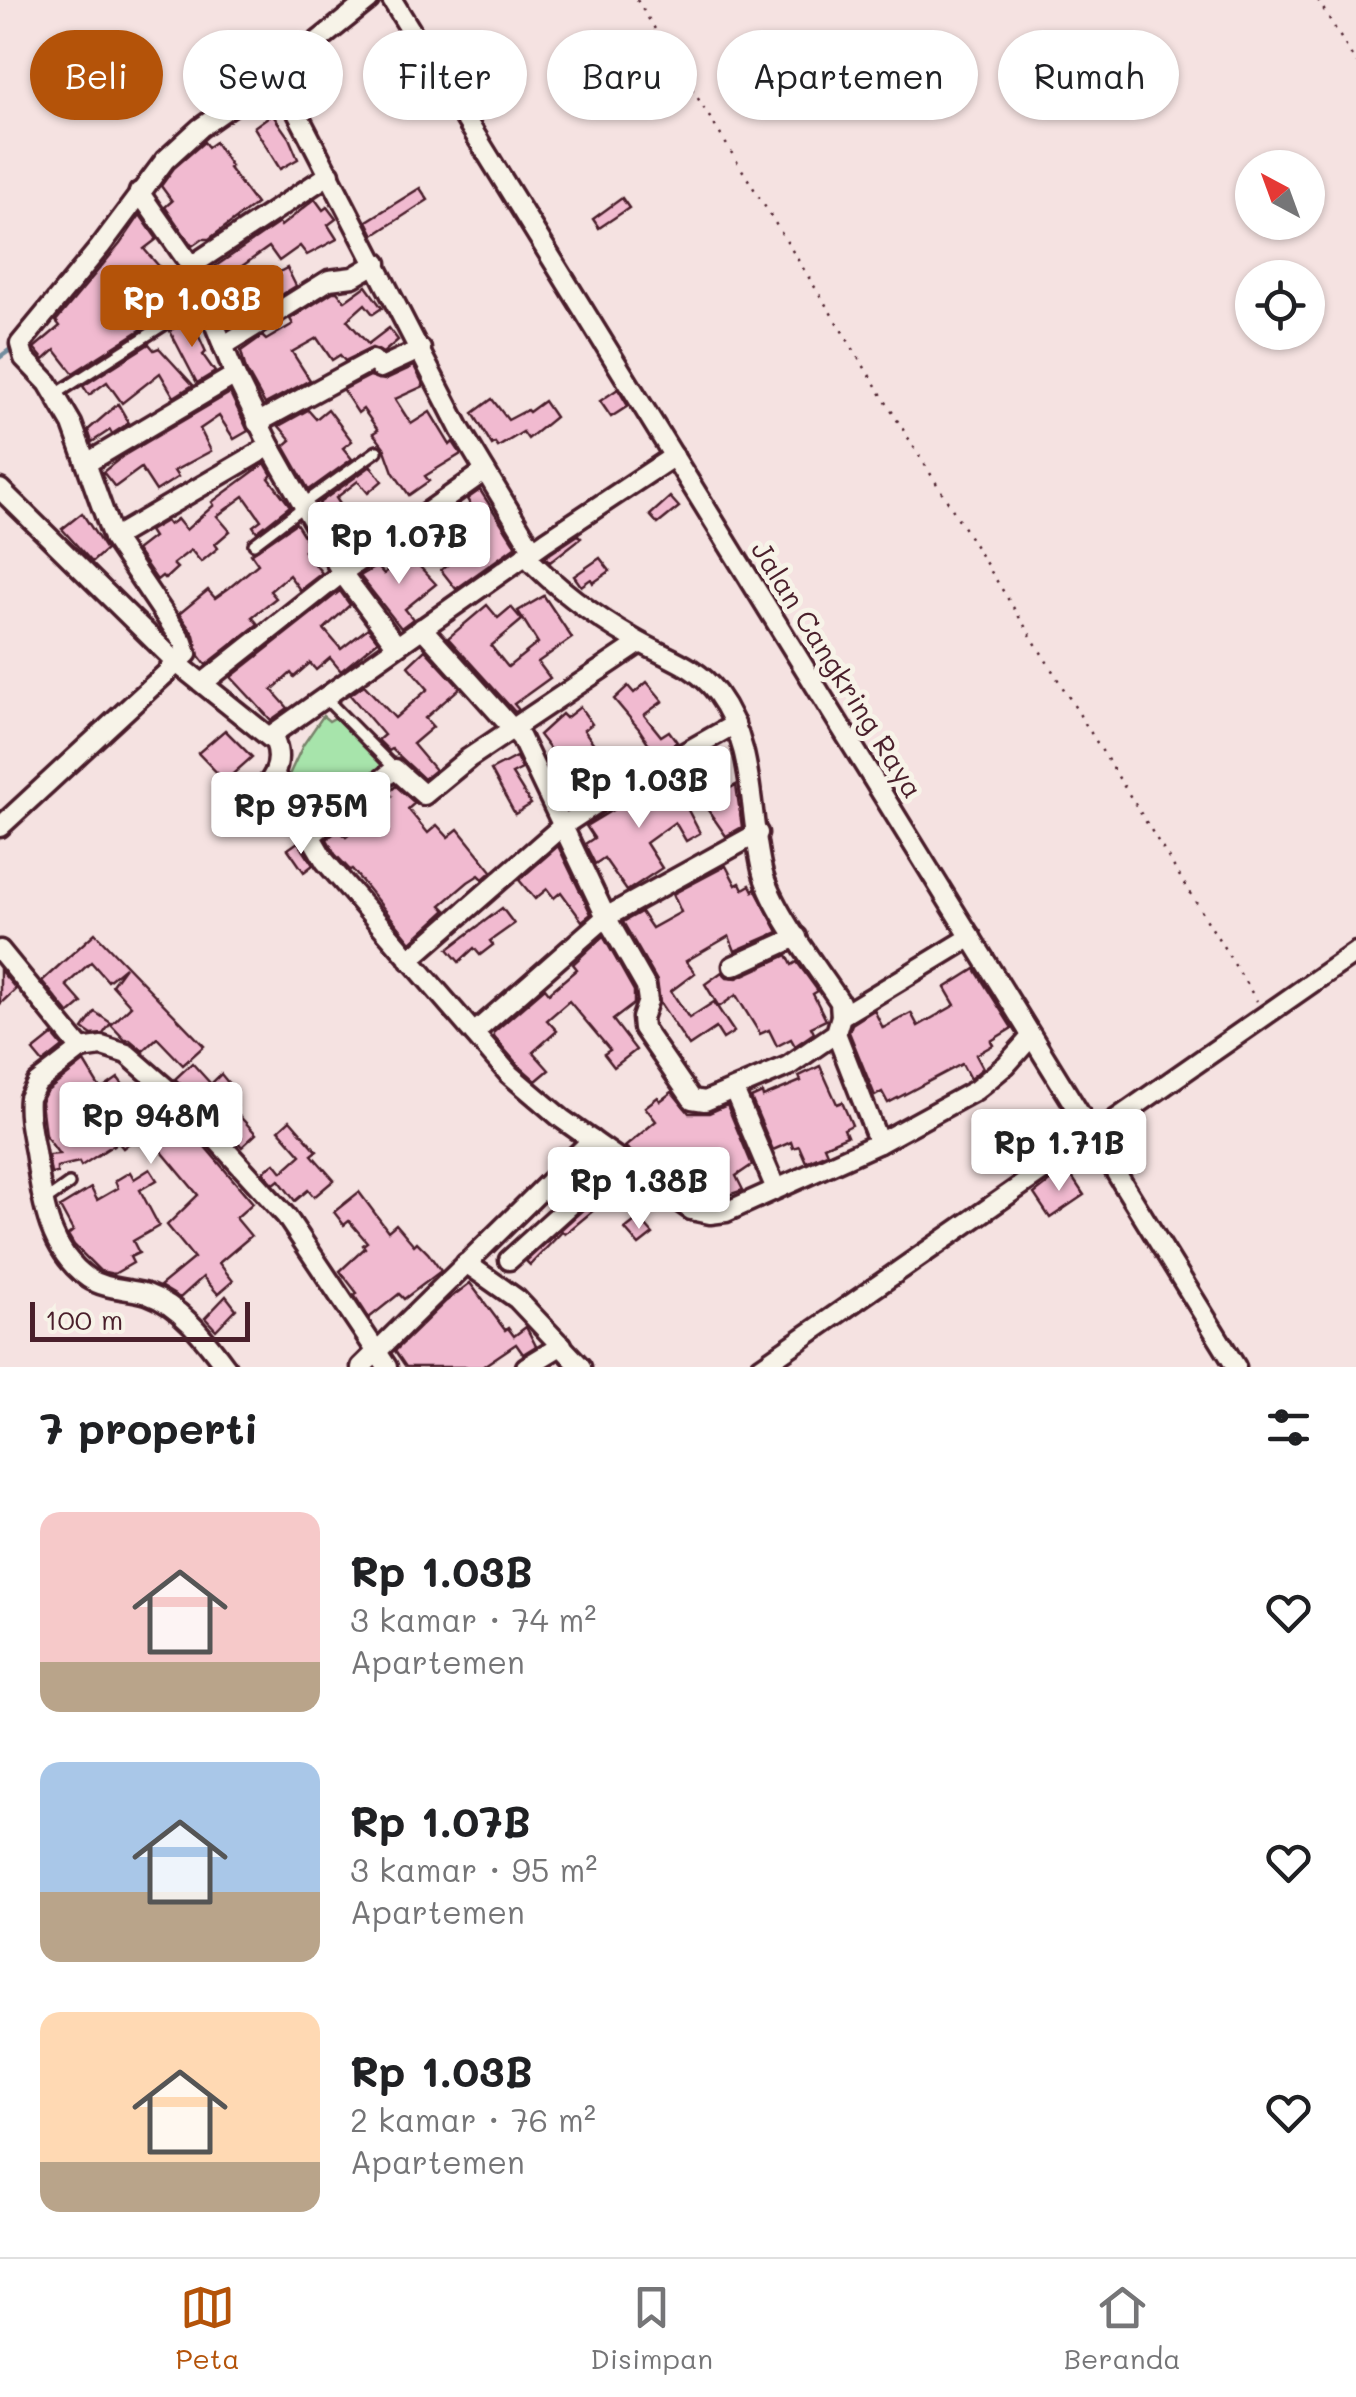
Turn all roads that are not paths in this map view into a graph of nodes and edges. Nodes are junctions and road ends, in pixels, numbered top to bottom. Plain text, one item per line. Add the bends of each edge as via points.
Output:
1 (369, 0) edge
2 (392, 0) edge
3 (332, 30) edge
4 (213, 120) edge
5 (301, 120) edge
6 (330, 174) junction
7 (139, 192) junction
8 (377, 264) junction
9 (191, 266) junction
10 (204, 300) junction
11 (222, 346) junction
12 (421, 350) junction
13 (235, 374) junction
14 (56, 394) junction
15 (257, 423) junction
16 (270, 446) junction
17 (377, 451) dead end
18 (674, 456) junction
19 (88, 464) junction
20 (485, 471) junction
21 (0, 489) edge
22 (304, 505) junction
23 (113, 538) junction
24 (254, 544) dead end
25 (529, 552) junction
26 (342, 573) junction
27 (422, 628) junction
28 (640, 643) junction
29 (396, 645) junction
30 (178, 664) junction
31 (202, 684) junction
32 (324, 697) junction
33 (735, 724) junction
34 (512, 728) junction
35 (270, 736) junction
36 (395, 769) junction
37 (275, 775) junction
38 (248, 807) dead end
39 (0, 827) edge
40 (561, 827) junction
41 (758, 833) junction
42 (309, 838) junction
43 (606, 918) junction
44 (798, 937) junction
45 (970, 937) junction
46 (0, 950) edge
47 (1356, 952) edge
48 (409, 960) junction
49 (734, 966) dead end
50 (839, 1025) junction
51 (474, 1033) junction
52 (1031, 1036) junction
53 (81, 1049) junction
54 (734, 1090) junction
55 (1094, 1137) junction
56 (592, 1140) junction
57 (879, 1143) junction
58 (620, 1158) junction
59 (69, 1184) dead end
60 (776, 1189) junction
61 (43, 1203) junction
62 (509, 1260) dead end
63 (466, 1262) junction
64 (562, 1345) junction
65 (381, 1359) edge
66 (226, 1367) edge
67 (361, 1367) edge
68 (526, 1367) edge
69 (582, 1367) edge
70 (761, 1367) edge
71 (1236, 1367) edge

1 - 3 street
2 - 18 street, Jalan Cangkring Raya
4 - 7 street via 182,142
5 - 6 street
6 - 8 street
6 - 9 street
7 - 9 street
7 - 14 street via 20,344
8 - 11 street via 352,278 329,280
8 - 12 street
9 - 10 street
10 - 11 street
10 - 14 lane
11 - 13 street
12 - 15 street via 380,368 372,360
12 - 20 street
13 - 15 street
13 - 19 street
14 - 19 street
15 - 16 street
16 - 22 street
16 - 23 street
17 - 22 lane
18 - 25 street
18 - 45 street, Jalan Cangkring Raya
19 - 23 street
20 - 25 street
20 - 26 street
21 - 30 street
22 - 24 lane
22 - 26 street
23 - 30 street via 183,642 187,654
25 - 27 street
25 - 28 street via 571,600
26 - 29 street
26 - 31 street
27 - 29 street
27 - 34 street
28 - 33 street via 706,681
28 - 34 street
29 - 32 street
30 - 31 street
30 - 39 street
31 - 35 street
32 - 35 street
32 - 36 lane
33 - 40 street
33 - 41 street
34 - 36 street via 424,796
34 - 40 street
35 - 37 street via 278,750
36 - 42 street
37 - 38 street
37 - 42 street
40 - 43 street
40 - 48 street
41 - 43 street
41 - 44 street via 766,884
42 - 48 street
43 - 51 street
43 - 54 street via 646,987 643,1028 685,1092 698,1101
44 - 49 street
44 - 50 street via 840,1002
45 - 50 street
45 - 52 street, Jalan Cangkring Raya
46 - 53 street
47 - 55 street
48 - 51 street
50 - 54 street via 788,1066
50 - 57 street
51 - 56 street via 535,1099
52 - 55 street, Jalan Cangkring Raya
52 - 57 street via 976,1090
53 - 61 street via 28,1098
53 - 65 street via 102,1046 127,1054 183,1103 286,1216
54 - 60 street
55 - 70 street
55 - 71 street, Jalan Cangkring Raya
56 - 58 street
56 - 63 street
57 - 60 street
58 - 60 street via 700,1213 726,1212
58 - 62 street
59 - 61 lane
61 - 66 street via 57,1242 77,1268 100,1285 170,1306
63 - 64 street
63 - 65 street
64 - 68 street
64 - 69 street
65 - 67 street

